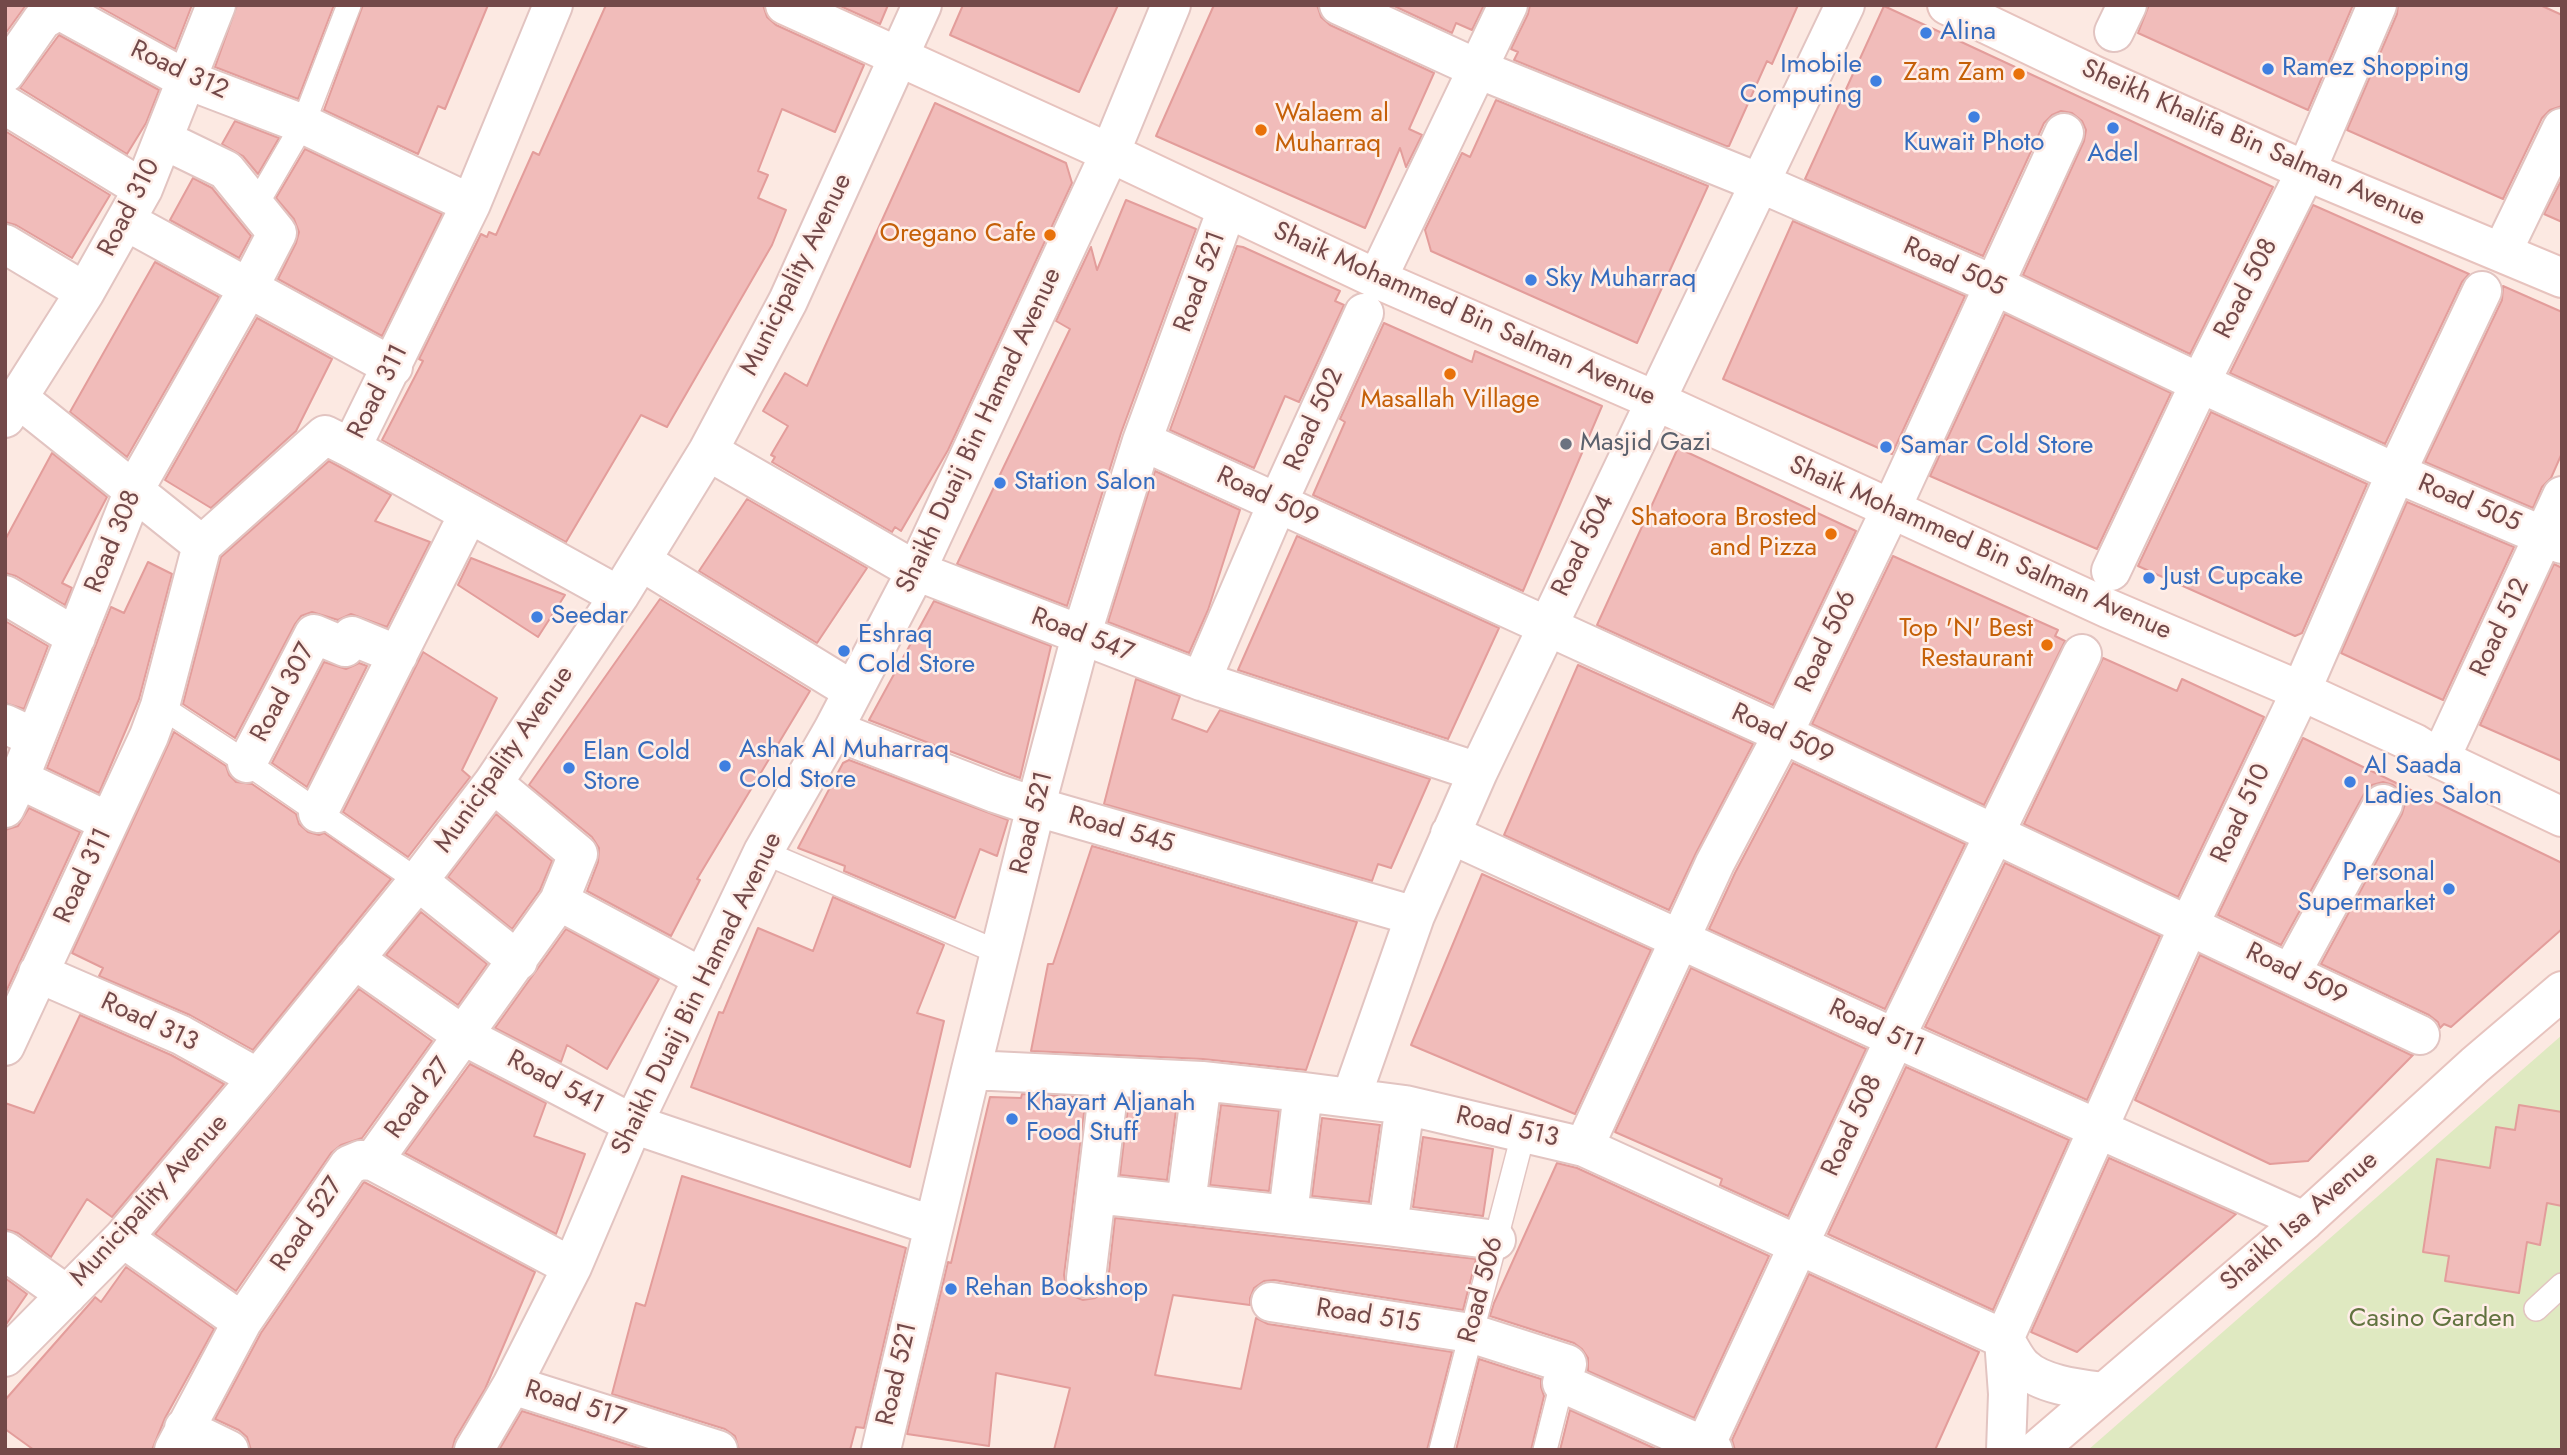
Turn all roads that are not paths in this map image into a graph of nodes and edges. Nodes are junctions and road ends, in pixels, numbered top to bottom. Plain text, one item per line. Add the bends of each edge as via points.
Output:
1 (215, 5) edge
2 (349, 5) edge
3 (553, 5) edge
4 (785, 5) edge
5 (922, 5) edge
6 (1171, 5) edge
7 (1339, 5) edge
8 (1508, 5) edge
9 (1845, 5) edge
10 (1947, 5) edge
11 (2377, 5) edge
12 (57, 7) edge
13 (898, 56) junction
14 (1478, 69) junction
15 (5, 73) edge
16 (185, 79) junction
17 (5, 105) edge
18 (303, 124) junction
19 (2562, 128) edge
20 (2064, 133) dead end
21 (163, 140) junction
22 (1110, 152) junction
23 (2306, 170) junction
24 (1760, 183) junction
25 (471, 204) junction
26 (135, 205) junction
27 (256, 205) junction
28 (1227, 209) junction
29 (5, 244) edge
30 (2502, 252) junction
31 (2562, 278) edge
32 (1994, 285) junction
33 (248, 289) junction
34 (2482, 291) dead end
35 (85, 292) junction
36 (1370, 296) junction
37 (393, 366) junction
38 (2200, 383) junction
39 (1654, 400) junction
40 (12, 408) edge
41 (1142, 441) junction
42 (351, 448) junction
43 (708, 452) junction
44 (2396, 473) junction
45 (134, 490) junction
46 (2562, 495) edge
47 (1278, 502) junction
48 (1891, 509) junction
49 (469, 513) junction
50 (2553, 540) edge
51 (202, 545) junction
52 (641, 561) junction
53 (915, 571) junction
54 (2112, 572) dead end
55 (5, 596) edge
56 (619, 596) junction
57 (1546, 627) junction
58 (1082, 636) junction
59 (76, 637) junction
60 (2082, 654) dead end
61 (398, 655) junction
62 (1201, 681) junction
63 (853, 691) junction
64 (2301, 691) junction
65 (160, 706) junction
66 (833, 730) junction
67 (20, 731) edge
68 (1783, 734) junction
69 (2440, 759) junction
70 (247, 763) junction
71 (1478, 772) junction
72 (493, 783) junction
73 (12, 793) edge
74 (2383, 804) dead end
75 (1037, 807) junction
76 (318, 813) junction
77 (2562, 817) edge
78 (109, 822) junction
79 (1450, 834) junction
80 (1995, 835) junction
81 (763, 852) junction
82 (418, 881) junction
83 (559, 901) junction
84 (1415, 916) junction
85 (2189, 925) junction
86 (1681, 939) junction
87 (1000, 953) junction
88 (355, 959) junction
89 (518, 961) junction
90 (38, 973) junction
91 (2291, 973) junction
92 (704, 978) junction
93 (2562, 991) edge
94 (2420, 1035) dead end
95 (464, 1036) junction
96 (1895, 1038) junction
97 (6, 1040) edge
98 (971, 1070) junction
99 (1110, 1077) junction
100 (258, 1078) junction
101 (1202, 1081) junction
102 (1303, 1092) junction
103 (1351, 1098) junction
104 (1405, 1105) junction
105 (633, 1124) junction
106 (2098, 1129) junction
107 (1524, 1131) junction
108 (1584, 1147) junction
109 (373, 1161) junction
110 (1096, 1195) junction
111 (1186, 1203) junction
112 (1288, 1214) junction
113 (2304, 1221) junction
114 (934, 1226) junction
115 (1388, 1226) junction
116 (123, 1238) junction
117 (1496, 1240) junction
118 (1798, 1243) junction
119 (5, 1251) edge
120 (572, 1267) junction
121 (1086, 1278) dead end
122 (2562, 1285) edge
123 (67, 1295) junction
124 (1271, 1302) dead end
125 (2536, 1308) dead end
126 (242, 1322) junction
127 (1470, 1333) junction
128 (2004, 1339) junction
129 (5, 1357) edge
130 (1562, 1383) junction
131 (512, 1385) junction
132 (2104, 1392) junction
133 (179, 1439) edge
134 (1707, 1448) edge
135 (886, 1449) edge
136 (229, 1450) edge
137 (474, 1450) edge
138 (718, 1450) edge
139 (1441, 1450) edge
140 (1545, 1450) edge
141 (2006, 1450) edge
142 (2037, 1450) edge

1 - 16 street, Road 310
2 - 18 lane
3 - 25 street, Road 311
4 - 13 street, Shaik Mohammed Bin Salman Avenue
5 - 13 street, Municipality Avenue
6 - 22 street, Shaikh Duaij Bin Hamad Avenue
7 - 14 street, Road 505
8 - 14 street, Road 502
9 - 24 street, Road 504
10 - 23 street, Sheikh Khalifa Bin Salman Avenue
11 - 23 street, Road 508
12 - 15 street, Road 312 via 42,20
12 - 16 street, Road 312
13 - 22 street, Shaik Mohammed Bin Salman Avenue
13 - 43 street, Municipality Avenue via 788,301
14 - 24 street, Road 505
14 - 36 street, Road 502
16 - 18 street, Road 312
16 - 21 street, Road 310
17 - 26 street
18 - 25 street, Road 312
18 - 27 lane
19 - 30 street
20 - 32 street, Road 506
21 - 26 street, Road 310
21 - 27 street, Road 308 via 226,170
22 - 28 street, Shaik Mohammed Bin Salman Avenue
22 - 53 street, Shaikh Duaij Bin Hamad Avenue
23 - 30 street, Sheikh Khalifa Bin Salman Avenue
23 - 38 street, Road 508
24 - 32 street, Road 505
24 - 39 street, Road 504
25 - 37 street, Road 311
26 - 33 street
26 - 35 street, Road 310
27 - 33 street, Road 308 via 277,233
28 - 36 street, Shaik Mohammed Bin Salman Avenue
28 - 41 street, Road 521
29 - 35 street
30 - 31 street, Sheikh Khalifa Bin Salman Avenue
32 - 38 street, Road 505
32 - 48 street, Road 506
33 - 37 street
33 - 45 street, Road 308
34 - 44 street, Road 510
35 - 40 street, Road 310
36 - 39 street, Shaik Mohammed Bin Salman Avenue
36 - 47 street, Road 502
37 - 42 street, Road 311
38 - 44 street, Road 505
38 - 54 street, Road 508
39 - 48 street, Shaik Mohammed Bin Salman Avenue
39 - 57 street, Road 504
40 - 45 street, Road 310
41 - 47 street, Road 509
41 - 58 street, Road 521
42 - 49 street
42 - 51 street, Road 311 via 325,435
43 - 52 street, Municipality Avenue
43 - 53 street, Road 547
44 - 50 street, Road 505
44 - 64 street, Road 510
45 - 51 street, Road 310
45 - 59 street, Road 308
46 - 50 street, Road 512
47 - 57 street, Road 509
47 - 62 street, Road 502
48 - 64 street, Shaik Mohammed Bin Salman Avenue
48 - 68 street, Road 506
49 - 56 street
49 - 61 street
50 - 69 street, Road 512
51 - 65 street, Road 311
52 - 56 street, Municipality Avenue
52 - 63 street
53 - 58 street, Road 547
53 - 63 street, Shaikh Duaij Bin Hamad Avenue
55 - 59 street
56 - 72 street, Municipality Avenue
57 - 68 street, Road 509
57 - 71 street, Road 504
58 - 62 street, Road 547
58 - 75 street, Road 521
59 - 67 street, Road 308
60 - 80 street, Road 508
61 - 70 street, Road 307 via 352,636 345,647 314,634
61 - 76 street
62 - 71 street, Road 547
63 - 66 street, Shaikh Duaij Bin Hamad Avenue
64 - 69 street, Shaik Mohammed Bin Salman Avenue
64 - 85 street, Road 510
65 - 70 lane
65 - 78 street, Road 311
66 - 75 street, Road 545
66 - 81 street, Shaikh Duaij Bin Hamad Avenue
67 - 73 street, Road 308
68 - 80 street, Road 509
68 - 86 street, Road 506
69 - 77 street, Shaik Mohammed Bin Salman Avenue
70 - 76 lane
71 - 79 street, Road 504
72 - 82 street, Municipality Avenue
72 - 83 street via 578,854
73 - 78 street
74 - 91 street
75 - 84 street, Road 545
75 - 87 street, Road 521
76 - 82 lane
78 - 90 street, Road 311
79 - 84 street, Road 504
79 - 86 street, Road 511
80 - 85 street, Road 509
80 - 96 street, Road 508
81 - 87 lane
81 - 92 street, Shaikh Duaij Bin Hamad Avenue
82 - 88 street, Municipality Avenue
82 - 89 street
83 - 89 street
83 - 92 street
84 - 103 street, Road 504
85 - 91 street, Road 509
85 - 106 street, Road 510
86 - 96 street, Road 511
86 - 108 street, Road 506
87 - 98 street, Road 521
88 - 95 street, Road 541
88 - 100 street, Municipality Avenue
89 - 95 street
90 - 97 street, Road 311
90 - 100 street, Road 313 via 181,1035
91 - 94 street, Road 509
92 - 105 street, Shaikh Duaij Bin Hamad Avenue
93 - 113 street, Shaikh Isa Avenue
95 - 105 street, Road 541
95 - 109 street, Road 27
96 - 106 street, Road 511
96 - 118 street, Road 508
98 - 99 street, Road 513
98 - 114 street, Road 521
99 - 101 street, Road 513
99 - 110 street
100 - 116 street, Municipality Avenue
101 - 102 street, Road 513
101 - 111 street
102 - 103 street, Road 513
102 - 112 street
103 - 104 street, Road 513
104 - 107 street, Road 513
104 - 115 street
105 - 114 street, Road 541
105 - 120 street, Shaikh Duaij Bin Hamad Avenue
106 - 113 street, Road 511
106 - 128 street, Road 510
107 - 108 street, Road 513
107 - 117 lane, Road 506
108 - 118 street, Road 513
109 - 120 street, Road 527
109 - 126 street, Road 527 via 349,1166
110 - 111 street
110 - 121 street
111 - 112 street
112 - 115 street
113 - 132 street, Shaikh Isa Avenue
114 - 135 street, Road 521
115 - 117 street
116 - 123 street, Municipality Avenue
116 - 126 street
117 - 127 lane, Road 506
118 - 128 street, Road 513
118 - 134 street, Road 508
119 - 123 street
120 - 131 street, Shaikh Duaij Bin Hamad Avenue
122 - 125 lane
123 - 129 street, Municipality Avenue
124 - 127 street, Road 515
126 - 133 street, Road 527
127 - 130 street, Road 515 via 1567,1364
127 - 139 lane, Road 506
128 - 132 street via 2023,1368 2034,1374 2074,1389
128 - 141 street
130 - 134 street
130 - 140 lane
131 - 137 street, Shaikh Duaij Bin Hamad Avenue
131 - 138 street, Road 517
132 - 142 street, Shaikh Isa Avenue
133 - 136 street, Road 527

